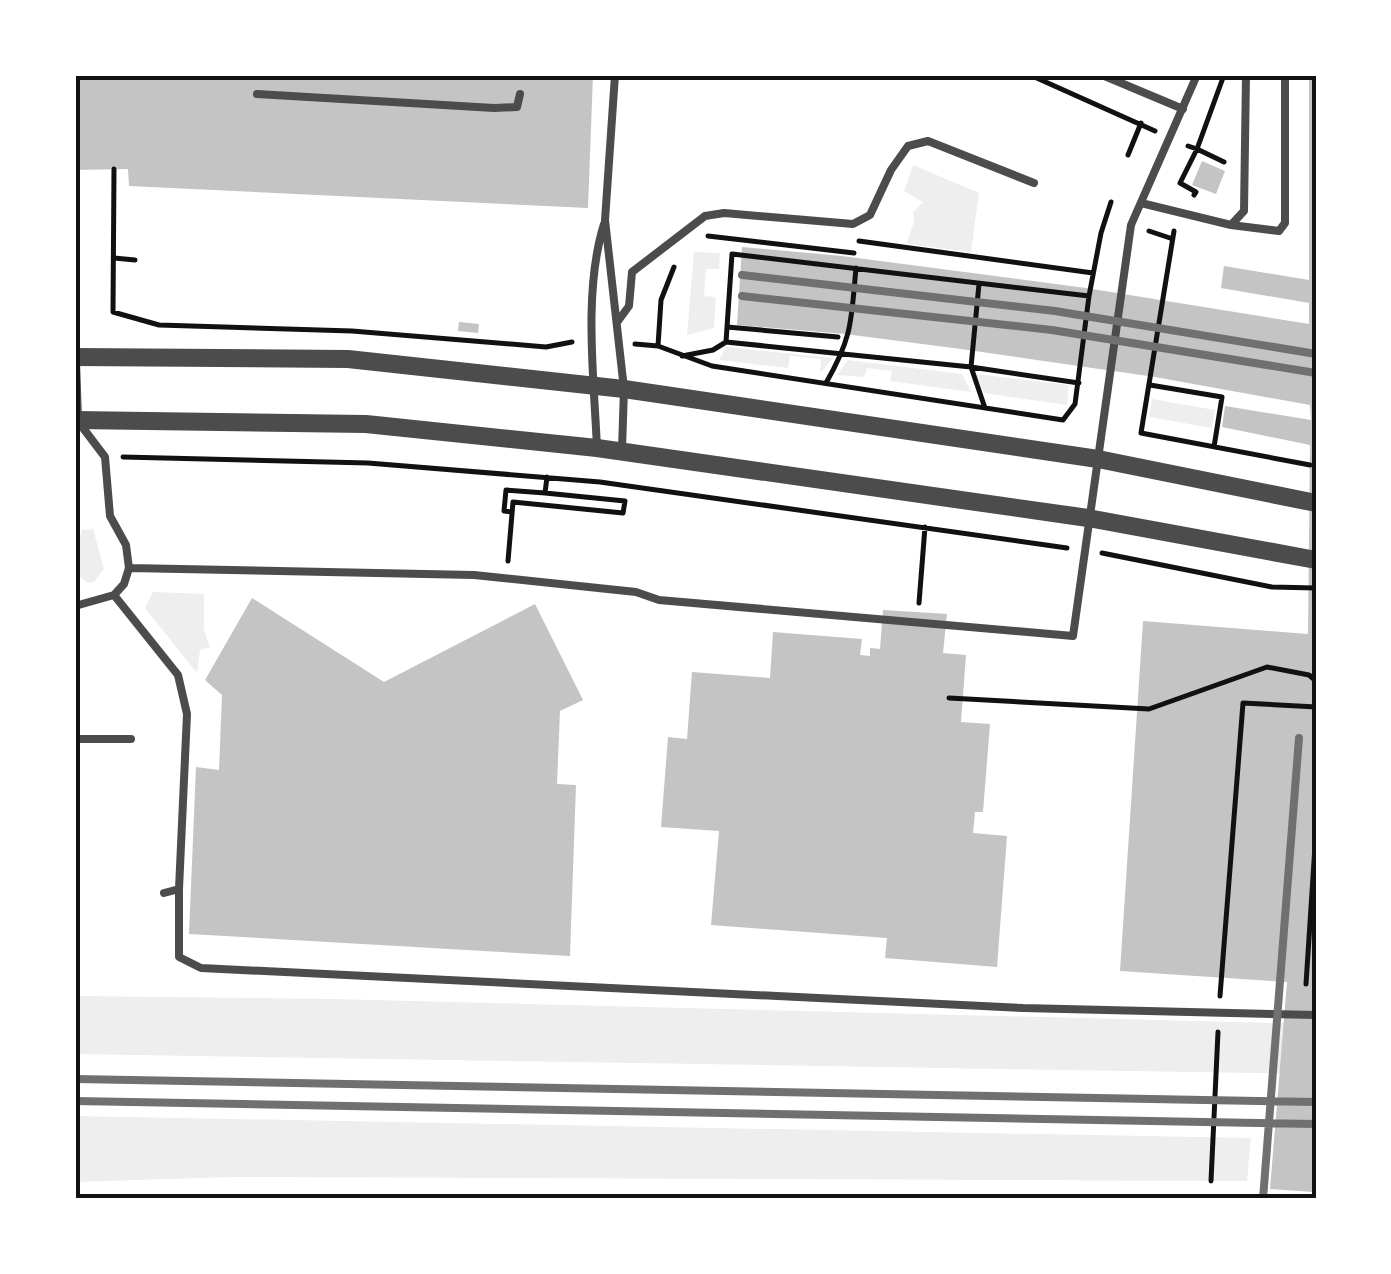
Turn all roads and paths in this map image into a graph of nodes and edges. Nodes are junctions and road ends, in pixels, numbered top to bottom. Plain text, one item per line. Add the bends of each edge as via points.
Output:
1 (615, 75) edge
2 (1102, 75) edge
3 (1198, 75) edge
4 (1246, 75) edge
5 (1285, 75) edge
6 (257, 94) dead end
7 (520, 94) dead end
8 (1183, 109) junction
9 (1140, 124) dead end
10 (1128, 155) dead end
11 (1232, 166) dead end
12 (114, 169) dead end
13 (1034, 183) dead end
14 (1111, 202) dead end
15 (1141, 203) junction
16 (1183, 213) junction
17 (606, 220) junction
18 (1232, 225) junction
19 (734, 230) dead end
20 (850, 239) dead end
21 (733, 240) junction
22 (854, 253) dead end
23 (732, 254) junction
24 (680, 257) dead end
25 (114, 258) junction
26 (135, 260) dead end
27 (856, 268) junction
28 (1094, 274) junction
29 (980, 283) junction
30 (1089, 296) junction
31 (618, 320) junction
32 (728, 327) junction
33 (75, 334) edge
34 (838, 337) dead end
35 (590, 339) junction
36 (617, 342) junction
37 (726, 342) junction
38 (658, 346) junction
39 (844, 353) junction
40 (682, 356) junction
41 (75, 358) edge
42 (970, 368) junction
43 (1078, 382) junction
44 (826, 383) junction
45 (1150, 385) junction
46 (594, 386) junction
47 (624, 389) junction
48 (986, 408) junction
49 (76, 423) edge
50 (1214, 447) junction
51 (597, 448) junction
52 (622, 452) junction
53 (104, 457) junction
54 (1098, 459) junction
55 (1310, 465) dead end
56 (546, 478) junction
57 (545, 493) junction
58 (1316, 503) edge
59 (512, 512) junction
60 (1088, 518) junction
61 (925, 527) junction
62 (1086, 550) junction
63 (1316, 560) edge
64 (922, 567) dead end
65 (129, 568) junction
66 (506, 578) junction
67 (1316, 588) edge
68 (114, 595) junction
69 (75, 606) edge
70 (1316, 681) edge
71 (949, 698) dead end
72 (1316, 708) edge
73 (75, 739) edge
74 (130, 739) dead end
75 (1316, 831) edge
76 (179, 889) junction
77 (164, 893) dead end
78 (1306, 984) dead end
79 (1220, 996) dead end
80 (1219, 1015) dead end
81 (1316, 1015) edge
82 (1211, 1181) dead end

1 - 17 lane
2 - 8 lane
3 - 8 lane
4 - 18 lane via 1244,211
5 - 18 lane via 1284,223 1278,230
6 - 7 lane via 494,108 517,107
8 - 15 lane
9 - 10 path
11 - 16 path via 1198,149 1180,184 1196,192
12 - 25 path
13 - 31 lane via 928,141 908,146 870,215 854,224 724,212 705,216 632,272 630,306
14 - 28 path
15 - 16 lane
15 - 54 lane via 1131,225
16 - 18 lane
16 - 45 path via 1170,238
17 - 31 lane
17 - 35 lane
19 - 21 path via 708,236
20 - 28 path
21 - 22 path
21 - 23 path
23 - 27 path
23 - 32 path
24 - 38 path via 661,300
25 - 26 path
25 - 35 path via 114,312 159,325 546,347
27 - 29 path
27 - 39 path
28 - 30 path
29 - 30 path
29 - 42 path
30 - 43 path
31 - 36 lane
32 - 34 path
32 - 37 path
33 - 41 lane
35 - 46 lane
36 - 38 path
36 - 47 lane
37 - 39 path
37 - 40 path
38 - 40 path
39 - 42 path
39 - 44 path
40 - 44 path
41 - 46 street via 348,359
41 - 49 lane
42 - 43 path
42 - 48 path
43 - 48 path via 1075,404 1063,420
44 - 48 path
45 - 50 path via 1142,433
45 - 50 path via 1222,397
46 - 47 street
46 - 51 lane
47 - 52 lane
47 - 54 street
49 - 51 street via 366,424
49 - 53 lane
50 - 55 path
51 - 52 street
52 - 60 street
53 - 56 path via 368,463
53 - 65 lane via 110,516 126,545
54 - 58 street
54 - 60 lane
56 - 57 path
56 - 61 path
57 - 59 path via 506,490 504,511
57 - 59 path via 625,501 623,513 513,502
59 - 66 path
60 - 62 lane
60 - 63 street
61 - 62 path
61 - 64 path
62 - 66 lane via 1073,636 659,600
62 - 67 path via 1272,587
65 - 66 lane
65 - 68 lane
68 - 69 lane
68 - 76 lane via 178,675 187,714
70 - 71 path via 1267,666 1149,709
72 - 79 path via 1243,703
73 - 74 lane
75 - 78 path
76 - 77 lane
76 - 81 lane via 179,957 201,968 1023,1008
80 - 82 path

